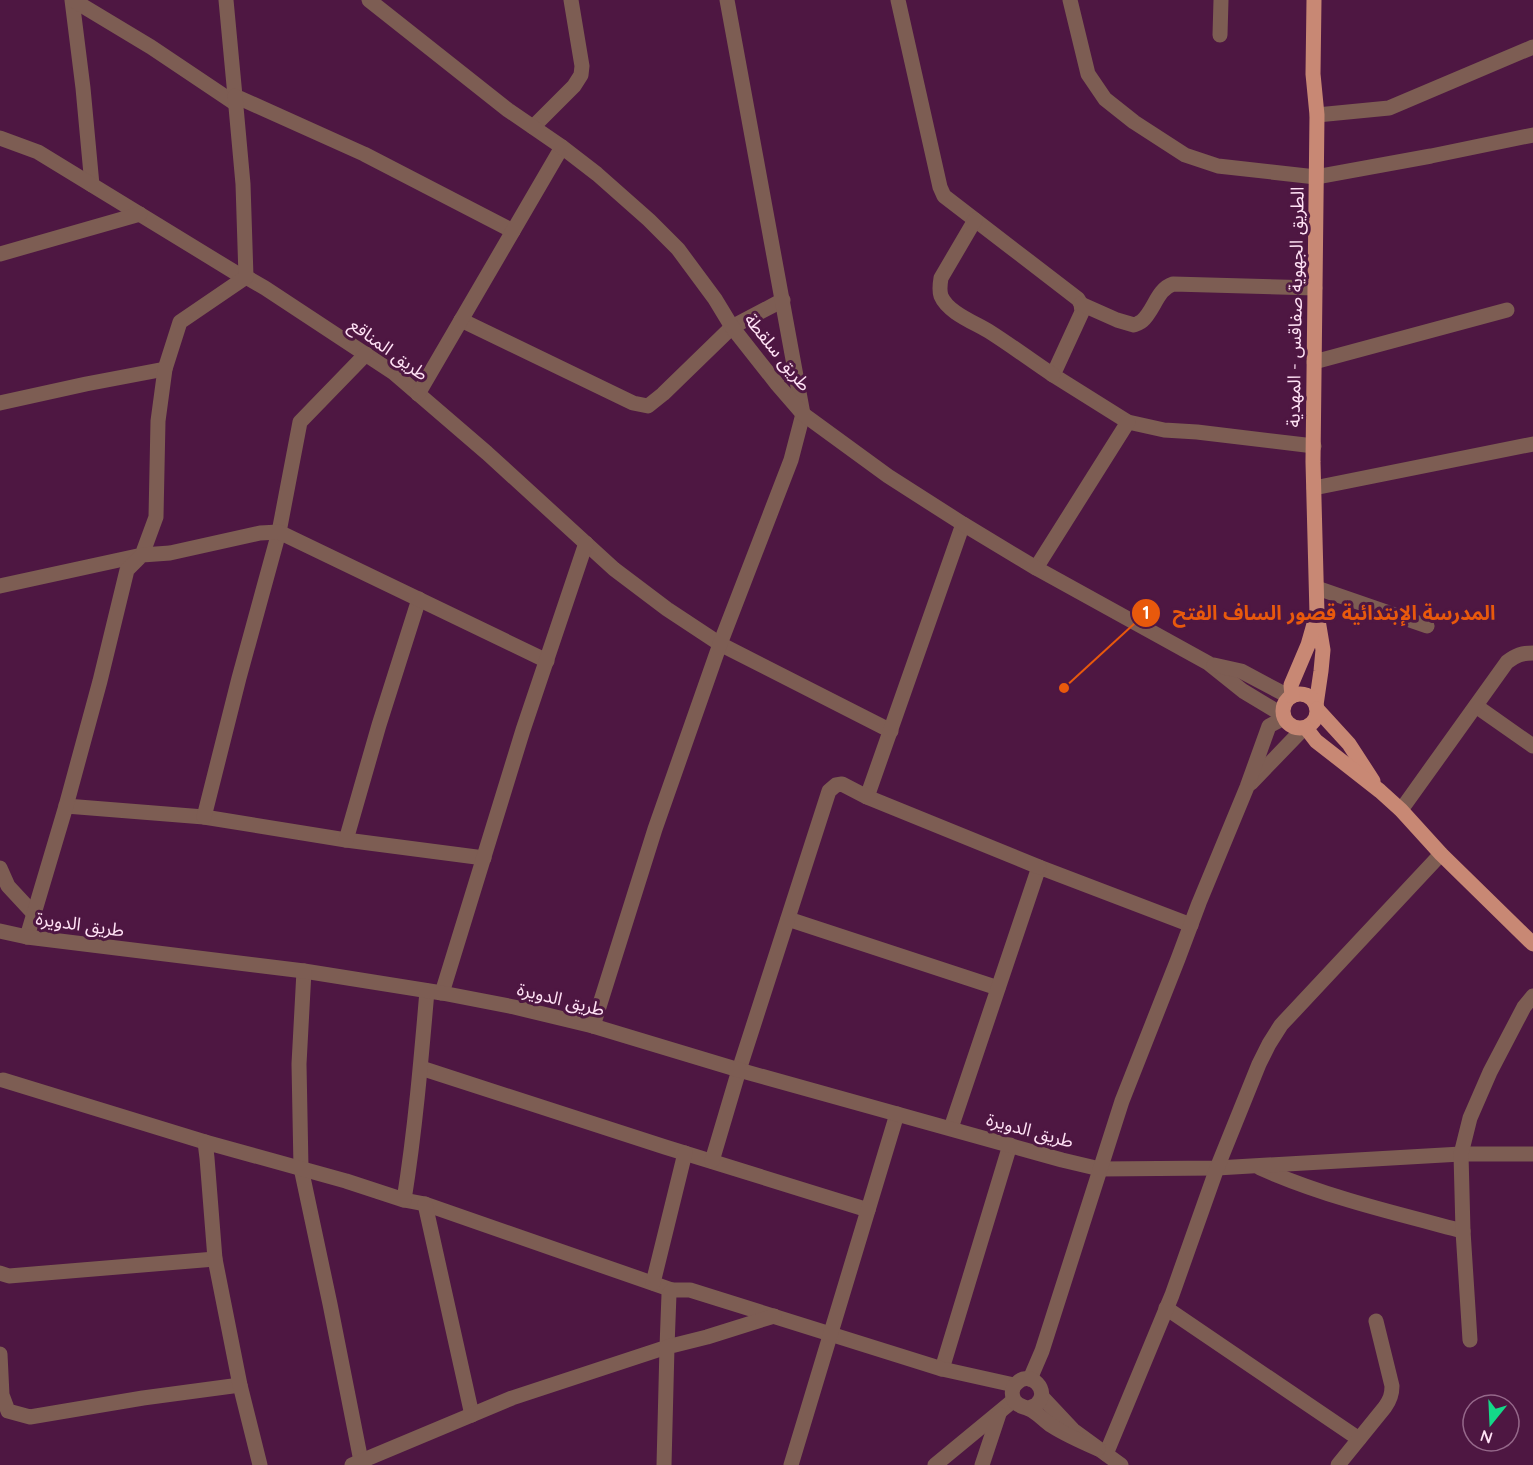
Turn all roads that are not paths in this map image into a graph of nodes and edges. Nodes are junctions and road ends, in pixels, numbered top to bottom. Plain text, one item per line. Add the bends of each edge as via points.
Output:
1 (73, 0) edge
2 (225, 0) edge
3 (369, 0) edge
4 (571, 0) edge
5 (727, 0) edge
6 (898, 0) edge
7 (1070, 0) edge
8 (1221, 0) edge
9 (1314, 0) edge
10 (1220, 35) dead end
11 (1533, 47) edge
12 (236, 100) junction
13 (1317, 116) junction
14 (532, 127) junction
15 (1533, 135) edge
16 (0, 138) edge
17 (562, 147) junction
18 (1316, 177) junction
19 (92, 185) junction
20 (140, 214) junction
21 (975, 220) junction
22 (513, 231) junction
23 (0, 254) edge
24 (246, 277) junction
25 (1315, 288) junction
26 (783, 300) junction
27 (1082, 304) junction
28 (1507, 310) dead end
29 (461, 320) junction
30 (732, 327) junction
31 (366, 354) junction
32 (1314, 362) junction
33 (165, 369) junction
34 (1053, 375) junction
35 (418, 394) junction
36 (0, 403) edge
37 (803, 414) junction
38 (1128, 422) junction
39 (1533, 444) edge
40 (1314, 446) junction
41 (1314, 488) junction
42 (963, 524) junction
43 (279, 532) junction
44 (586, 543) junction
45 (142, 555) junction
46 (1036, 568) junction
47 (0, 586) edge
48 (1317, 588) junction
49 (419, 599) junction
50 (1317, 614) junction
51 (1427, 626) dead end
52 (720, 644) junction
53 (1533, 653) edge
54 (547, 661) junction
55 (1209, 663) junction
56 (1291, 696) junction
57 (1476, 706) junction
58 (1316, 707) junction
59 (1283, 716) junction
60 (1304, 728) junction
61 (891, 731) junction
62 (1533, 746) edge
63 (1247, 787) junction
64 (1380, 790) junction
65 (867, 797) junction
66 (66, 806) junction
67 (1401, 810) junction
68 (204, 817) junction
69 (346, 840) junction
70 (1441, 854) junction
71 (484, 858) junction
72 (1039, 867) junction
73 (0, 868) edge
74 (34, 914) junction
75 (788, 919) junction
76 (1191, 925) junction
77 (0, 931) edge
78 (27, 936) junction
79 (1533, 944) edge
80 (304, 971) junction
81 (998, 988) junction
82 (435, 992) junction
83 (1533, 996) edge
84 (593, 1026) junction
85 (421, 1068) junction
86 (739, 1070) junction
87 (3, 1080) dead end
88 (897, 1114) junction
89 (951, 1128) junction
90 (205, 1142) junction
91 (1010, 1145) junction
92 (686, 1153) junction
93 (1461, 1154) junction
94 (1533, 1154) edge
95 (712, 1161) junction
96 (1256, 1166) junction
97 (301, 1168) junction
98 (1217, 1168) junction
99 (1100, 1169) junction
100 (404, 1200) junction
101 (425, 1204) junction
102 (868, 1210) junction
103 (1463, 1231) junction
104 (215, 1259) junction
105 (0, 1273) edge
106 (652, 1283) junction
107 (672, 1290) junction
108 (1166, 1308) junction
109 (774, 1316) junction
110 (1376, 1321) dead end
111 (831, 1335) junction
112 (1470, 1340) dead end
113 (667, 1347) junction
114 (0, 1353) edge
115 (942, 1369) junction
116 (1030, 1379) junction
117 (240, 1385) junction
118 (1014, 1385) junction
119 (1042, 1397) junction
120 (1014, 1401) junction
121 (1029, 1408) junction
122 (999, 1412) junction
123 (472, 1415) junction
124 (1359, 1439) junction
125 (1102, 1452) junction
126 (386, 1458) edge
127 (357, 1463) edge
128 (260, 1465) edge
129 (664, 1465) edge
130 (791, 1465) edge
131 (935, 1465) edge
132 (981, 1465) edge
133 (1121, 1465) edge
134 (1338, 1465) edge

1 - 12 street
1 - 19 street
2 - 12 street
3 - 14 street, طريق سلقطة
4 - 14 street via 581,75
5 - 26 street
6 - 21 street via 940,186 944,195
7 - 18 street via 1088,74 1104,99 1134,122 1185,155 1218,166
8 - 10 street
9 - 13 main road, الطريق الجهوية صفاقس - المهدية
11 - 13 street via 1389,108
12 - 22 street via 364,154
12 - 24 street
13 - 18 main road, الطريق الجهوية صفاقس - المهدية
14 - 17 street, طريق سلقطة
15 - 18 street
16 - 19 street, طريق المناقع via 38,152
17 - 22 street
17 - 30 street, طريق سلقطة via 626,198 678,249
18 - 25 main road, الطريق الجهوية صفاقس - المهدية
19 - 20 street, طريق المناقع
20 - 23 street
20 - 24 street, طريق المناقع
21 - 27 street
21 - 34 street via 941,278 941,296 959,315
22 - 29 street
24 - 31 street, طريق المناقع
24 - 33 street via 180,322
25 - 27 street via 1173,284 1161,293 1142,322 1134,325
25 - 32 main road, الطريق الجهوية صفاقس - المهدية
26 - 30 street
26 - 37 street
27 - 34 street via 1082,312
28 - 32 street
29 - 30 street via 633,403 648,406
29 - 35 street
30 - 37 street, طريق سلقطة
31 - 35 street, طريق المناقع
31 - 43 street via 300,422
32 - 40 main road, الطريق الجهوية صفاقس - المهدية
33 - 36 street
33 - 45 street via 158,421 156,517
34 - 38 street
35 - 44 street, طريق المناقع
37 - 42 street, طريق سلقطة
37 - 52 street via 791,460
38 - 40 street via 1164,430
38 - 46 street
39 - 41 street
40 - 41 main road, الطريق الجهوية صفاقس - المهدية
41 - 48 main road, الطريق الجهوية صفاقس - المهدية
42 - 46 street, طريق سلقطة
42 - 61 street
43 - 45 street
43 - 49 street
43 - 68 street
44 - 52 street, طريق المناقع via 614,569
44 - 54 street
45 - 47 street
45 - 66 street via 127,570
46 - 55 street, طريق سلقطة
48 - 50 main road, الطريق الجهوية صفاقس - المهدية
48 - 51 street
49 - 54 street
49 - 69 street
50 - 56 main road, الطريق الجهوية صفاقس - المهدية via 1291,685
50 - 58 main road, الطريق الجهوية صفاقس - المهدية via 1323,650
52 - 61 street, طريق المناقع
52 - 84 street via 655,829
53 - 57 street via 1521,653 1507,662
54 - 71 street
55 - 56 street, طريق سلقطة via 1241,671
55 - 59 street, طريق سلقطة
56 - 58 main road via 1306,695
56 - 59 main road, الطريق الجهوية صفاقس - المهدية via 1284,704
57 - 62 street
57 - 67 street
58 - 60 main road, الطريق الجهوية صفاقس - المهدية via 1313,722
58 - 64 main road via 1349,744
59 - 60 main road via 1294,728
59 - 63 street via 1269,726
60 - 63 street
60 - 64 main road
61 - 65 street
63 - 76 street
64 - 67 main road
65 - 72 street
65 - 75 street via 842,784 829,791
66 - 68 street
66 - 74 street
67 - 70 main road
68 - 69 street
69 - 71 street
70 - 79 main road
70 - 98 street via 1281,1024 1259,1064
71 - 82 street
72 - 76 street
72 - 81 street
73 - 74 street via 8,886
74 - 78 street
75 - 81 street
75 - 86 street
76 - 99 street
77 - 78 street, طريق الدويرة
78 - 80 street, طريق الدويرة
80 - 82 street, طريق الدويرة
80 - 97 street via 299,1064
81 - 89 street
82 - 84 street, طريق الدويرة
82 - 85 street
83 - 93 street via 1490,1072 1470,1118
84 - 86 street, طريق الدويرة
85 - 92 street
85 - 100 street
86 - 88 street, طريق الدويرة
86 - 95 street
87 - 90 street
88 - 89 street, طريق الدويرة
88 - 102 street
89 - 91 street, طريق الدويرة
90 - 97 street
90 - 104 street
91 - 99 street, طريق الدويرة
91 - 115 street
92 - 95 street
92 - 106 street
93 - 94 street, طريق الدويرة
93 - 96 street, طريق الدويرة
93 - 103 street
95 - 102 street
96 - 98 street, طريق الدويرة
96 - 103 street via 1332,1196
97 - 100 street
97 - 127 street via 330,1304
98 - 99 street, طريق الدويرة
98 - 108 street
99 - 116 street
100 - 101 street
101 - 106 street
101 - 123 street
102 - 111 street
103 - 112 street
104 - 105 street via 9,1276
104 - 117 street
106 - 107 street
107 - 109 street via 690,1290
107 - 113 street
108 - 124 street
108 - 125 street
109 - 111 street
109 - 113 street
110 - 124 street via 1392,1393
111 - 115 street
111 - 130 street
113 - 123 street
113 - 129 street
114 - 117 street via 2,1395 8,1411 30,1417
115 - 118 street
116 - 118 street via 1021,1379
116 - 119 street via 1037,1382
117 - 128 street
118 - 120 street
119 - 121 street
119 - 125 street via 1072,1430
120 - 121 street
120 - 122 street
121 - 125 street via 1052,1426
122 - 131 street
122 - 132 street
123 - 126 street
124 - 134 street
125 - 133 street
126 - 127 street

